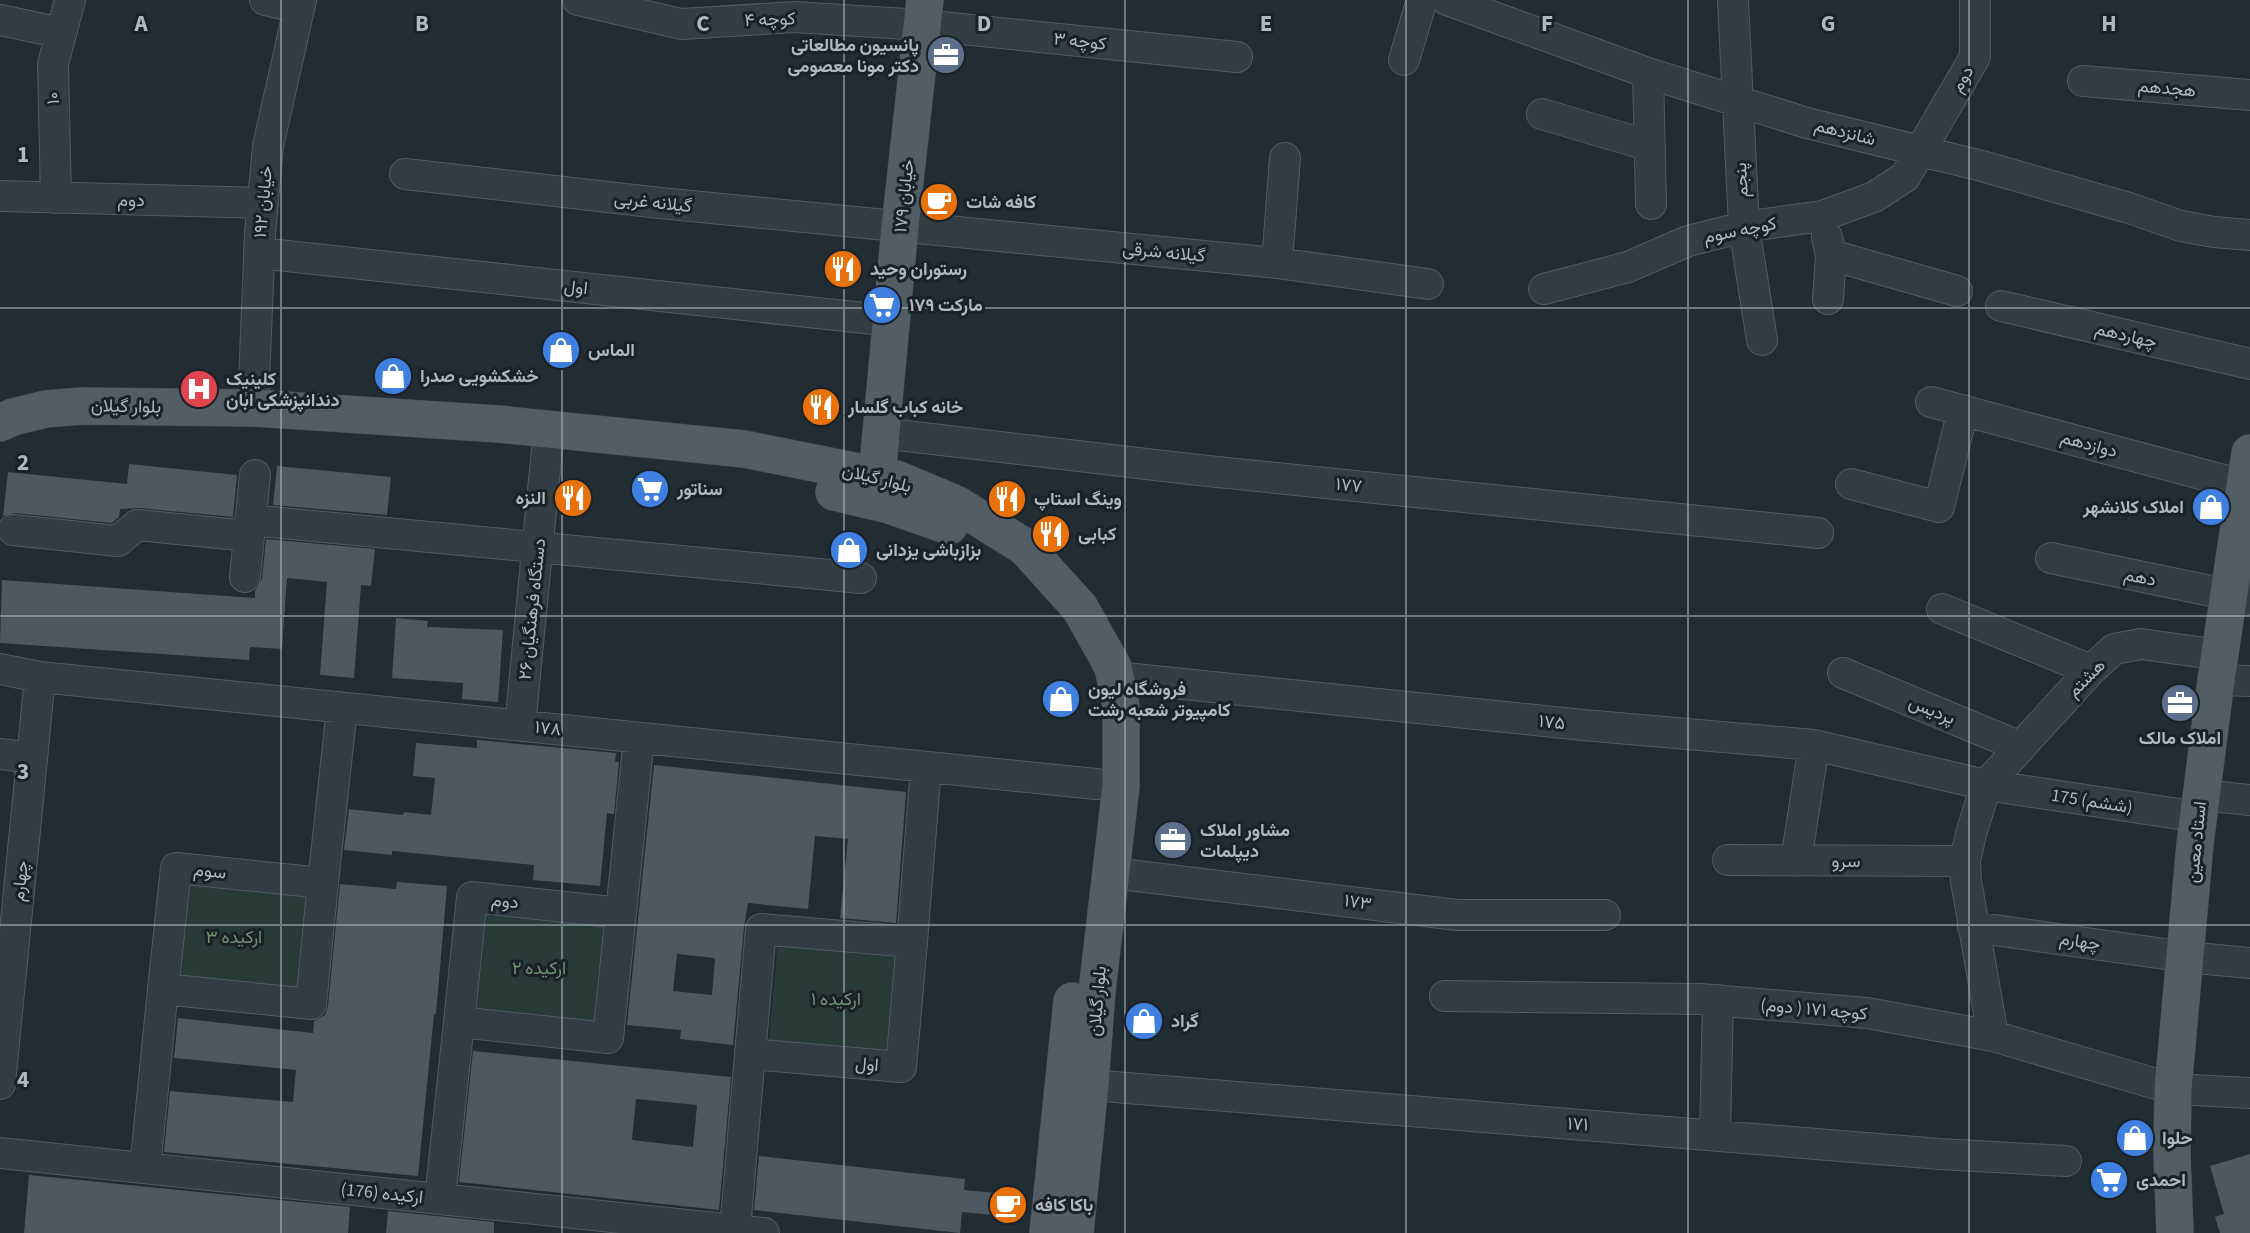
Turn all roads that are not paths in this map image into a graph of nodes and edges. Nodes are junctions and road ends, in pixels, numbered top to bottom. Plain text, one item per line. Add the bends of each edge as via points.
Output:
1 (70, 0) edge
2 (265, 0) edge
3 (578, 0) edge
4 (1422, 0) edge
5 (1447, 0) edge
6 (1733, 0) edge
7 (1975, 0) edge
8 (300, 4) edge
9 (924, 12) edge
10 (0, 20) edge
11 (61, 33) junction
12 (1237, 57) dead end
13 (1404, 60) dead end
14 (1648, 73) junction
15 (2083, 82) dead end
16 (2250, 95) edge
17 (1738, 102) junction
18 (1542, 114) dead end
19 (1650, 146) junction
20 (1921, 151) junction
21 (1285, 158) dead end
22 (405, 174) dead end
23 (0, 196) edge
24 (57, 198) junction
25 (262, 204) junction
26 (1651, 204) dead end
27 (1822, 216) junction
28 (900, 227) junction
29 (1744, 227) junction
30 (2250, 235) edge
31 (259, 253) junction
32 (1831, 255) junction
33 (1277, 263) junction
34 (1428, 284) dead end
35 (1544, 289) dead end
36 (1956, 290) dead end
37 (1828, 299) dead end
38 (2001, 306) dead end
39 (892, 321) junction
40 (1762, 340) dead end
41 (2250, 364) edge
42 (1931, 402) dead end
43 (253, 408) junction
44 (1963, 410) junction
45 (3, 425) edge
46 (881, 433) junction
47 (548, 440) junction
48 (2248, 469) edge
49 (255, 475) dead end
50 (877, 476) junction
51 (1851, 484) dead end
52 (250, 528) junction
53 (13, 530) dead end
54 (1818, 533) dead end
55 (538, 547) junction
56 (2051, 558) dead end
57 (245, 577) dead end
58 (861, 578) dead end
59 (2239, 597) edge
60 (1942, 609) dead end
61 (0, 669) edge
62 (2091, 670) junction
63 (2229, 672) edge
64 (1843, 673) dead end
65 (40, 677) junction
66 (1115, 677) junction
67 (342, 708) junction
68 (520, 726) junction
69 (639, 738) junction
70 (1814, 745) junction
71 (2021, 747) junction
72 (0, 754) edge
73 (32, 758) junction
74 (926, 767) junction
75 (1096, 784) junction
76 (1986, 785) junction
77 (2250, 800) edge
78 (2200, 806) junction
79 (1728, 860) dead end
80 (1796, 860) junction
81 (1965, 861) junction
82 (1112, 873) junction
83 (10, 881) edge
84 (323, 884) junction
85 (621, 913) junction
86 (1605, 915) dead end
87 (1973, 927) junction
88 (912, 942) junction
89 (2186, 957) junction
90 (2250, 963) edge
91 (163, 989) junction
92 (1445, 996) dead end
93 (1718, 1000) junction
94 (3, 1014) edge
95 (459, 1022) junction
96 (1993, 1036) junction
97 (750, 1054) junction
98 (0, 1084) edge
99 (1090, 1085) junction
100 (2174, 1089) junction
101 (2250, 1093) edge
102 (1715, 1134) junction
103 (0, 1153) edge
104 (2066, 1161) dead end
105 (145, 1168) junction
106 (440, 1199) junction
107 (749, 1231) edge
108 (1048, 1233) edge
109 (1075, 1233) edge
110 (2175, 1233) edge

1 - 11 street, ۱۰
2 - 8 street
3 - 9 street, کوچه ۴ via 681,24
4 - 13 street
5 - 14 street, شانزدهم
6 - 17 street, پنجم
7 - 20 street, دوم via 1975,57
8 - 25 street, خیابان ۱۹۲ via 268,146
9 - 12 street, کوچه ۳
9 - 28 main road, خیابان ۱۷۹
10 - 11 street
11 - 24 street, ۱۰ via 52,64
14 - 17 street, شانزدهم
14 - 19 street
15 - 16 street, هجدهم
17 - 20 street, شانزدهم
17 - 29 street, پنجم
18 - 19 street
19 - 26 street
20 - 27 street, کوچه سوم via 1905,177 1874,197
20 - 30 street, شانزدهم via 2181,226
21 - 33 street
22 - 28 street, گیلانه غربی
23 - 24 street, دوم
24 - 25 street, دوم
25 - 31 street, خیابان ۱۹۲
27 - 29 street, کوچه سوم
27 - 32 street
28 - 33 street, گیلانه شرقی
28 - 39 main road, خیابان ۱۷۹
29 - 35 street, کوچه سوم via 1688,241 1628,267
29 - 40 street, پنجم
31 - 39 street, اول
31 - 43 street, خیابان ۱۹۲
32 - 36 street
32 - 37 street
33 - 34 street, گیلانه شرقی
38 - 41 street, چهاردهم
39 - 46 main road, خیابان ۱۷۹
42 - 44 street, دوازدهم
43 - 45 main road, بلوار گیلان via 82,405 46,409
43 - 47 main road, بلوار گیلان
44 - 48 street, دوازدهم
44 - 51 street via 1939,507
45 - 47 main road, بلوار گیلان via 16,439 84,428
46 - 50 main road, خیابان ۱۷۹
46 - 54 street, ۱۷۷
47 - 50 main road, بلوار گیلان via 744,449
47 - 55 street, ۲۶ دستگاه فرهنگیان
47 - 75 main road, بلوار گیلان via 863,497 946,524 1009,567 1057,616 1088,664 1099,710
48 - 59 main road, استاد معین
49 - 52 street
50 - 66 main road, بلوار گیلان via 899,480 956,504 1025,547 1080,608
52 - 53 street via 137,525 118,541
52 - 55 street
52 - 57 street
55 - 58 street
55 - 68 street, ۲۶ دستگاه فرهنگیان
56 - 59 street, دهم
59 - 63 main road, استاد معین
60 - 62 street
61 - 65 street, ۱۷۸
62 - 63 street, هشتم via 2114,649 2140,644
62 - 71 street, هشتم
63 - 78 main road, استاد معین
64 - 71 street, پردیس
65 - 67 street, ۱۷۸
65 - 73 street, چهارم
66 - 70 street, ۱۷۵
66 - 82 main road, بلوار گیلان via 1121,707 1121,786
67 - 68 street, ۱۷۸
67 - 84 street
68 - 69 street, ۱۷۸
69 - 74 street, ۱۷۸
69 - 85 street
70 - 76 street, ۱۷۵
70 - 80 street
71 - 76 street, هشتم
72 - 73 street
73 - 83 street, چهارم
74 - 75 street, ۱۷۸
74 - 88 street, اول
75 - 108 main road, بلوار گیلان
76 - 78 street, 175 (ششم)
76 - 81 street
77 - 78 street, 175 (ششم)
78 - 89 main road, استاد معین
79 - 80 street, سرو
80 - 81 street, سرو
81 - 87 street
82 - 86 street, ۱۷۳ via 1457,915
82 - 99 main road, بلوار گیلان
83 - 94 street, چهارم
84 - 91 street via 311,1004
84 - 91 street, سوم via 176,868
85 - 95 street, دوم via 472,897
85 - 95 street via 608,1038
87 - 89 street, چهارم
87 - 96 street
88 - 97 street, اول via 901,1067
88 - 97 street via 761,929
89 - 90 street
89 - 100 main road, استاد معین
91 - 105 street, سوم
92 - 93 street, کوچه ۱۷۱ ( دوم)
93 - 96 street, کوچه ۱۷۱ ( دوم) via 1867,1013
93 - 102 street
94 - 98 street, چهارم
95 - 106 street, دوم
96 - 100 street, کوچه ۱۷۱ ( دوم)
97 - 107 street
99 - 102 street, ۱۷۱
99 - 109 main road, بلوار گیلان
100 - 101 street, کوچه ۱۷۱ ( دوم)
100 - 110 main road, استاد معین
102 - 104 street, ۱۷۱
103 - 105 street, ارکیده (176)
105 - 106 street, ارکیده (176)
106 - 107 street, ارکیده (176)

